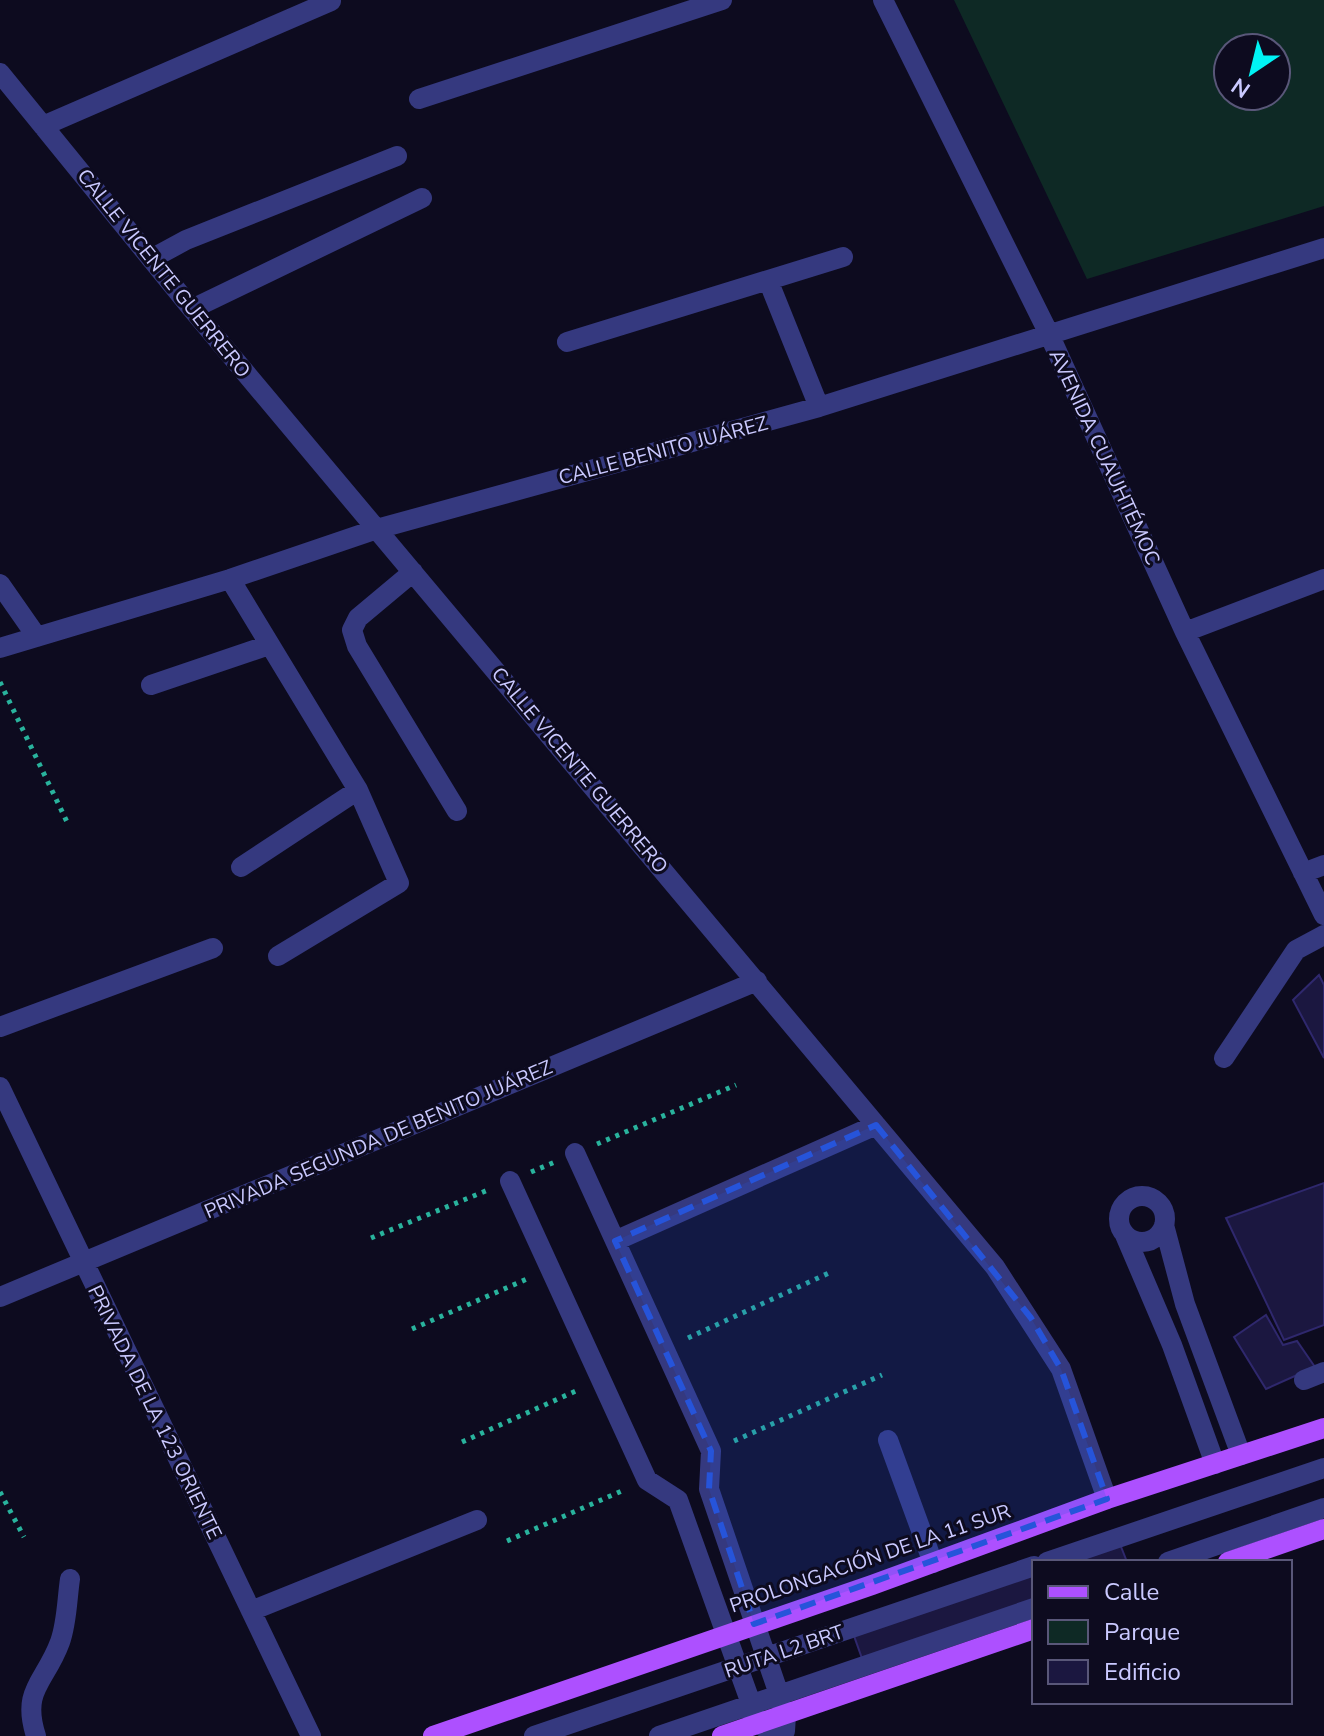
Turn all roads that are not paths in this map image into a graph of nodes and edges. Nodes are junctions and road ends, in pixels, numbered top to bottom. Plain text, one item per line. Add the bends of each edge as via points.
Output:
1 (722, 0) edge
2 (883, 0) edge
3 (331, 1) edge
4 (0, 73) edge
5 (419, 99) dead end
6 (43, 126) junction
7 (397, 156) dead end
8 (422, 198) dead end
9 (1324, 248) edge
10 (843, 257) dead end
11 (151, 259) junction
12 (768, 280) junction
13 (192, 309) junction
14 (1049, 334) junction
15 (567, 342) dead end
16 (819, 407) junction
17 (377, 529) junction
18 (413, 572) junction
19 (230, 579) junction
20 (1324, 579) edge
21 (0, 584) edge
22 (1185, 632) junction
23 (37, 637) junction
24 (269, 645) junction
25 (0, 648) edge
26 (151, 685) dead end
27 (358, 790) junction
28 (457, 811) dead end
29 (1324, 865) edge
30 (241, 867) dead end
31 (1303, 873) junction
32 (1324, 915) edge
33 (1324, 935) edge
34 (213, 948) dead end
35 (278, 956) dead end
36 (757, 981) junction
37 (0, 1027) edge
38 (1224, 1058) dead end
39 (0, 1087) edge
40 (876, 1125) junction
41 (575, 1153) dead end
42 (510, 1181) dead end
43 (1164, 1225) junction
44 (1125, 1235) junction
45 (615, 1241) junction
46 (84, 1262) junction
47 (0, 1297) edge
48 (1324, 1372) edge
49 (1304, 1380) dead end
50 (1324, 1428) edge
51 (888, 1440) dead end
52 (1241, 1455) junction
53 (1215, 1464) junction
54 (1324, 1468) edge
55 (709, 1489) junction
56 (1107, 1499) junction
57 (678, 1500) junction
58 (1324, 1508) edge
59 (477, 1520) dead end
60 (1324, 1529) edge
61 (1053, 1560) edge
62 (1174, 1560) edge
63 (1234, 1560) edge
64 (933, 1563) junction
65 (1032, 1567) edge
66 (70, 1579) dead end
67 (1032, 1609) edge
68 (251, 1611) junction
69 (754, 1624) junction
70 (1032, 1630) edge
71 (726, 1633) junction
72 (766, 1658) junction
73 (738, 1667) junction
74 (782, 1705) junction
75 (755, 1715) junction
76 (36, 1736) edge
77 (311, 1736) edge
78 (433, 1736) edge
79 (534, 1736) edge
80 (659, 1736) edge
81 (722, 1736) edge
82 (776, 1736) edge
83 (785, 1736) edge

1 - 5 street
2 - 14 street, AVENIDA CUAUHTÉMOC
3 - 6 street
4 - 6 street, CALLE VICENTE GUERRERO
6 - 11 street, CALLE VICENTE GUERRERO
7 - 11 street via 186,240
8 - 13 street
9 - 14 street, CALLE BENITO JUÁREZ
10 - 12 street
11 - 13 street, CALLE VICENTE GUERRERO
12 - 15 street
12 - 16 street
13 - 17 street, CALLE VICENTE GUERRERO
14 - 16 street, CALLE BENITO JUÁREZ
14 - 22 street, AVENIDA CUAUHTÉMOC
16 - 17 street, CALLE BENITO JUÁREZ
17 - 18 street, CALLE VICENTE GUERRERO
17 - 19 street, CALLE BENITO JUÁREZ
18 - 28 street via 358,618 352,630
18 - 36 street, CALLE VICENTE GUERRERO
19 - 23 street, CALLE BENITO JUÁREZ
19 - 24 street
20 - 22 street
21 - 23 street
22 - 31 street, AVENIDA CUAUHTÉMOC
23 - 25 street, CALLE BENITO JUÁREZ
24 - 26 street
24 - 27 street
27 - 30 street
27 - 35 street via 399,883
29 - 31 street
31 - 32 street, AVENIDA CUAUHTÉMOC
33 - 38 street via 1296,950
34 - 37 street
36 - 40 street, CALLE VICENTE GUERRERO
36 - 46 street, PRIVADA SEGUNDA DE BENITO JUÁREZ
39 - 46 street, PRIVADA DE LA 123 ORIENTE
40 - 45 street
40 - 56 street, CALLE VICENTE GUERRERO via 1031,1318 1061,1369
41 - 45 street
42 - 57 street via 647,1480
43 - 44 street via 1160,1234 1143,1242
43 - 44 street via 1160,1205 1141,1196 1130,1198 1118,1215
43 - 52 street via 1185,1304
44 - 53 street
45 - 55 street via 711,1451
46 - 47 street, PRIVADA SEGUNDA DE BENITO JUÁREZ
46 - 68 street, PRIVADA DE LA 123 ORIENTE
48 - 49 street
50 - 52 main road, PROLONGACIÓN DE LA 11 SUR
51 - 64 street
52 - 53 main road, PROLONGACIÓN DE LA 11 SUR
53 - 56 main road, PROLONGACIÓN DE LA 11 SUR
54 - 61 street
55 - 57 street
55 - 69 street
56 - 64 main road, PROLONGACIÓN DE LA 11 SUR
57 - 71 street
58 - 62 street
59 - 68 street
60 - 63 main road
64 - 69 main road, PROLONGACIÓN DE LA 11 SUR
65 - 72 street, RUTA L2 BRT
66 - 76 street via 61,1639 30,1697
67 - 74 street, RUTA L2 BRT
68 - 77 street, PRIVADA DE LA 123 ORIENTE
69 - 71 main road, PROLONGACIÓN DE LA 11 SUR
69 - 72 street
70 - 74 main road
71 - 73 street
71 - 78 main road, PROLONGACIÓN DE LA 11 SUR
72 - 73 street, RUTA L2 BRT
72 - 74 street
73 - 75 street
73 - 79 street, RUTA L2 BRT
74 - 75 main road
74 - 83 street
75 - 80 street, RUTA L2 BRT
75 - 81 main road
75 - 82 street

